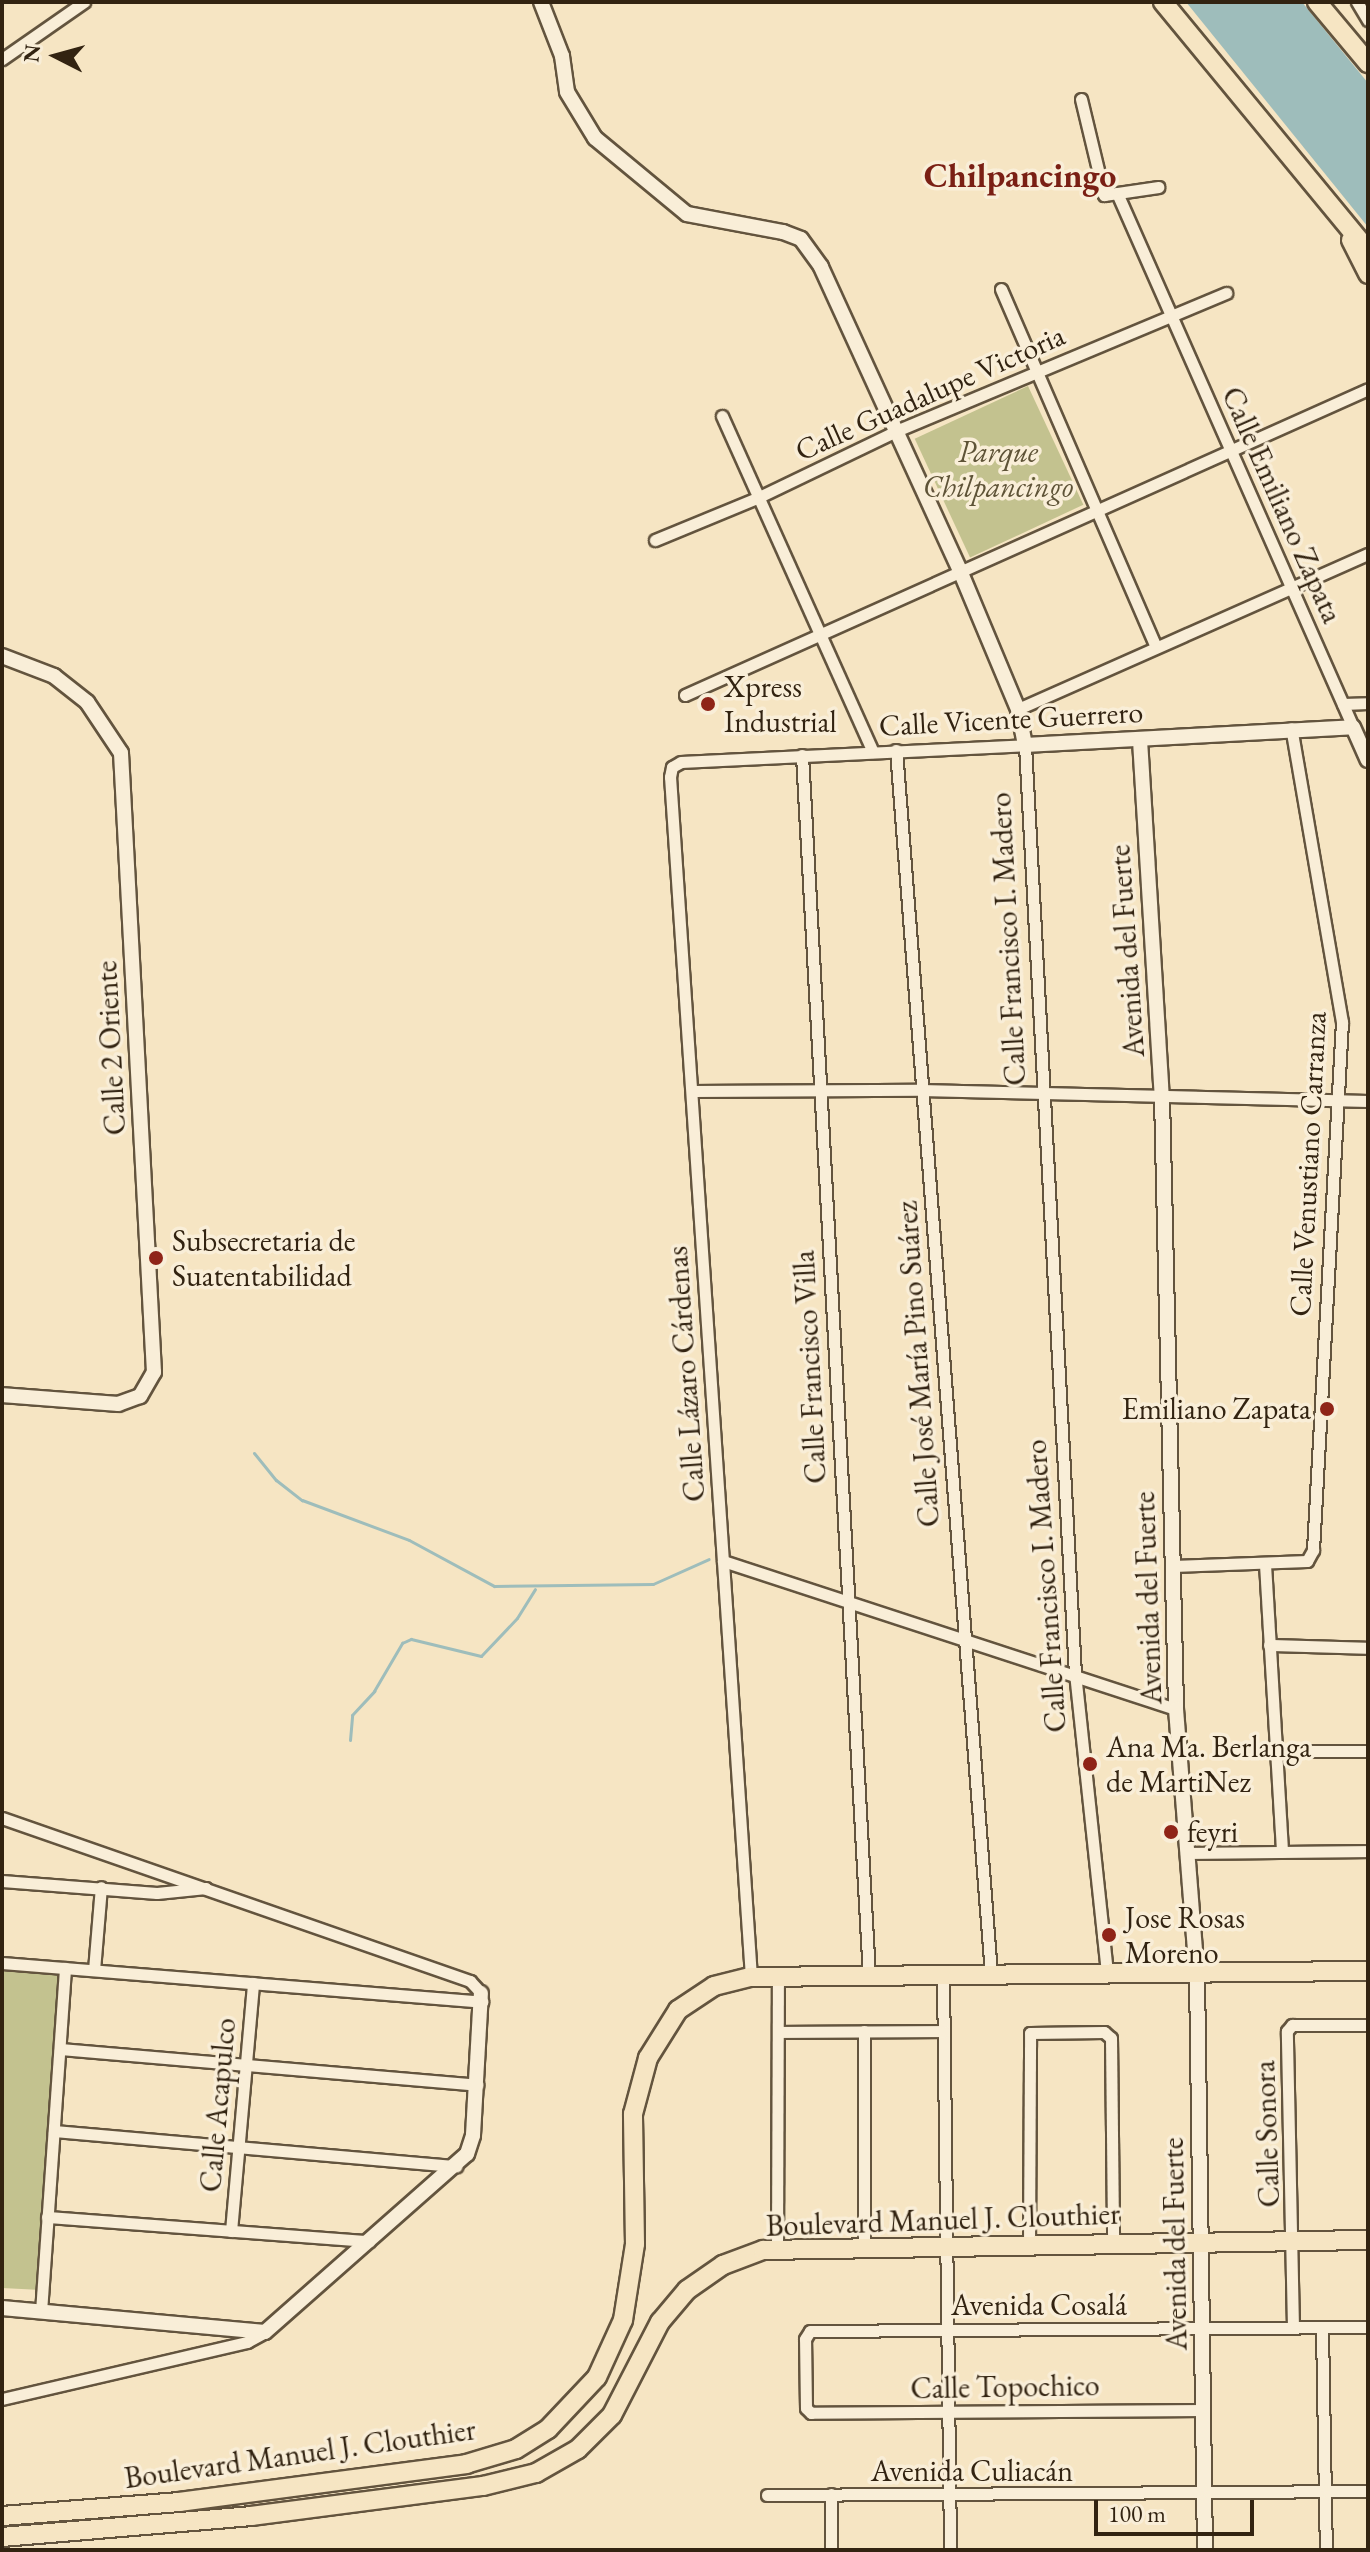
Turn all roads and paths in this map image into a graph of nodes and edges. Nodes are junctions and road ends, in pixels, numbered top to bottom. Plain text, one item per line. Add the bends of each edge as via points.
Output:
1 (84, 2) edge
2 (541, 2) edge
3 (1163, 2) edge
4 (1317, 2) edge
5 (1357, 2) edge
6 (1368, 20) edge
7 (2, 59) edge
8 (1368, 63) edge
9 (1081, 99) dead end
10 (1158, 187) dead end
11 (1117, 193) junction
12 (1340, 215) junction
13 (1368, 251) edge
14 (1368, 274) edge
15 (1001, 289) dead end
16 (1226, 293) dead end
17 (1168, 315) junction
18 (1036, 372) junction
19 (1368, 389) edge
20 (722, 416) dead end
21 (896, 431) junction
22 (1229, 452) junction
23 (757, 498) junction
24 (1097, 513) junction
25 (655, 540) dead end
26 (1368, 554) edge
27 (961, 573) junction
28 (1290, 589) junction
29 (822, 632) junction
30 (1156, 647) junction
31 (2, 656) edge
32 (685, 695) dead end
33 (1368, 703) edge
34 (1343, 704) junction
35 (1018, 709) junction
36 (1353, 727) junction
37 (1291, 728) junction
38 (1140, 740) junction
39 (1025, 745) junction
40 (896, 750) junction
41 (873, 752) junction
42 (802, 755) junction
43 (1368, 760) edge
44 (672, 767) joint
45 (921, 1090) junction
46 (692, 1091) junction
47 (819, 1091) junction
48 (1041, 1094) junction
49 (1162, 1096) junction
50 (1335, 1100) junction
51 (1368, 1101) edge
52 (2, 1395) edge
53 (723, 1561) junction
54 (1265, 1564) junction
55 (1173, 1566) junction
56 (847, 1599) junction
57 (962, 1636) junction
58 (1269, 1645) junction
59 (1368, 1648) edge
60 (1075, 1673) junction
61 (1176, 1709) junction
62 (1275, 1751) junction
63 (1368, 1751) edge
64 (2, 1818) edge
65 (1282, 1851) junction
66 (1368, 1851) edge
67 (1191, 1853) junction
68 (2, 1881) edge
69 (101, 1887) junction
70 (207, 1888) junction
71 (2, 1963) edge
72 (65, 1968) junction
73 (94, 1970) junction
74 (1368, 1971) edge
75 (1107, 1973) junction
76 (1197, 1973) junction
77 (991, 1974) junction
78 (943, 1975) junction
79 (778, 1976) junction
80 (869, 1976) junction
81 (751, 1977) junction
82 (253, 1983) junction
83 (482, 1998) junction
84 (1368, 2025) edge
85 (864, 2031) junction
86 (944, 2031) junction
87 (778, 2032) junction
88 (60, 2049) junction
89 (246, 2066) junction
90 (477, 2085) junction
91 (54, 2131) junction
92 (239, 2149) junction
93 (456, 2166) junction
94 (47, 2217) junction
95 (231, 2231) junction
96 (1368, 2240) edge
97 (369, 2241) junction
98 (1294, 2241) junction
99 (1202, 2242) junction
100 (1113, 2243) junction
101 (947, 2244) junction
102 (1029, 2244) junction
103 (864, 2246) junction
104 (777, 2247) junction
105 (2, 2308) edge
106 (41, 2312) junction
107 (1293, 2327) junction
108 (1368, 2327) edge
109 (1204, 2328) junction
110 (1322, 2328) junction
111 (948, 2329) junction
112 (265, 2332) junction
113 (2, 2399) edge
114 (1204, 2410) junction
115 (807, 2411) joint
116 (948, 2412) junction
117 (1368, 2491) edge
118 (1326, 2493) junction
119 (831, 2494) junction
120 (767, 2495) dead end
121 (1205, 2495) junction
122 (950, 2496) junction
123 (2, 2516) edge
124 (2, 2537) edge
125 (831, 2550) edge
126 (950, 2550) edge
127 (1205, 2550) edge
128 (1326, 2550) edge

1 - 7 street
2 - 21 street, Calle Francisco I. Madero via 562,56 567,92 583,126 687,214 801,239 821,267
3 - 12 main road
4 - 8 main road
5 - 6 street
9 - 11 street, Calle Emiliano Zapata via 1104,195
10 - 11 street
11 - 17 street, Calle Emiliano Zapata
12 - 13 main road
12 - 14 main road
15 - 18 street
16 - 17 street, Calle Guadalupe Victoria
17 - 18 street, Calle Guadalupe Victoria
17 - 22 street, Calle Emiliano Zapata
18 - 21 street, Calle Guadalupe Victoria
18 - 24 street
19 - 22 street
20 - 23 street
21 - 23 street, Calle Guadalupe Victoria
21 - 27 street, Calle Francisco I. Madero
22 - 24 street
22 - 28 street, Calle Emiliano Zapata
23 - 25 street, Calle Guadalupe Victoria
23 - 29 street
24 - 27 street
24 - 30 street
26 - 28 street
27 - 29 street
27 - 35 street, Calle Francisco I. Madero
28 - 30 street
28 - 34 street, Calle Emiliano Zapata
29 - 32 street
29 - 41 street
30 - 35 street
31 - 52 street, Calle 2 Oriente via 54,676 87,702 121,753 154,1372 140,1396 118,1404
33 - 34 street
34 - 36 street, Calle Emiliano Zapata
35 - 39 street, Calle Francisco I. Madero
36 - 37 street, Calle Vicente Guerrero
36 - 43 street, Calle Emiliano Zapata
37 - 38 street, Calle Vicente Guerrero
37 - 50 street, Calle Venustiano Carranza via 1341,1003
38 - 39 street, Calle Vicente Guerrero
38 - 49 street, Avenida del Fuerte
39 - 40 street, Calle Vicente Guerrero
39 - 48 street, Calle Francisco I. Madero
40 - 41 street, Calle Vicente Guerrero
40 - 45 street, Calle José María Pino Suárez
41 - 42 street, Calle Vicente Guerrero
42 - 44 street, Calle Vicente Guerrero via 681,762
42 - 47 street, Calle Francisco Villa
44 - 46 street, Calle Lázaro Cárdenas
45 - 47 street
45 - 48 street
45 - 57 street, Calle José María Pino Suárez
46 - 47 street
46 - 53 street, Calle Lázaro Cárdenas
47 - 56 street, Calle Francisco Villa
48 - 49 street
48 - 60 street, Calle Francisco I. Madero
49 - 50 street
49 - 55 street, Avenida del Fuerte
50 - 51 street
50 - 54 street, Calle Venustiano Carranza via 1311,1557
53 - 56 street
53 - 81 street, Calle Lázaro Cárdenas
54 - 55 street
54 - 58 street
55 - 61 street, Avenida del Fuerte
56 - 57 street
56 - 80 street, Calle Francisco Villa
57 - 60 street
57 - 77 street, Calle José María Pino Suárez
58 - 59 street
58 - 62 street
60 - 61 street
60 - 75 street, Calle Francisco I. Madero
61 - 67 street, Avenida del Fuerte
62 - 63 street
62 - 65 street
64 - 70 street
65 - 66 street
65 - 67 street
67 - 76 street, Avenida del Fuerte
68 - 69 street
69 - 70 street via 170,1893
69 - 73 street
70 - 83 street via 470,1981
71 - 72 street
72 - 73 street
72 - 88 street
73 - 82 street
74 - 76 main road, Boulevard Manuel J. Clouthier
75 - 76 main road, Boulevard Manuel J. Clouthier
75 - 77 main road, Boulevard Manuel J. Clouthier
76 - 99 street, Avenida del Fuerte
77 - 78 main road, Boulevard Manuel J. Clouthier
78 - 80 main road, Boulevard Manuel J. Clouthier
78 - 86 street
79 - 80 main road, Boulevard Manuel J. Clouthier
79 - 81 main road, Boulevard Manuel J. Clouthier
79 - 87 street
81 - 123 main road, Boulevard Manuel J. Clouthier via 714,1986 686,2004 648,2058 633,2114 635,2244 623,2320 597,2377 548,2429 516,2449 466,2464 192,2501
82 - 83 street
82 - 89 street, Calle Acapulco
83 - 90 street
84 - 98 street, Calle Sonora via 1289,2027
85 - 86 street
85 - 87 street
85 - 103 street
86 - 101 street
87 - 104 street
88 - 89 street
88 - 91 street
89 - 90 street
89 - 92 street, Calle Acapulco
90 - 93 street via 471,2145
91 - 92 street
91 - 94 street
92 - 93 street
92 - 95 street, Calle Acapulco
93 - 97 street
94 - 95 street
94 - 106 street
95 - 97 street
96 - 98 main road, Boulevard Manuel J. Clouthier
97 - 112 street
98 - 99 main road, Boulevard Manuel J. Clouthier
98 - 107 street, Calle Sonora
99 - 100 main road, Boulevard Manuel J. Clouthier
99 - 109 street, Avenida del Fuerte
100 - 102 main road, Boulevard Manuel J. Clouthier
100 - 102 street via 1109,2033 1030,2033
101 - 102 main road, Boulevard Manuel J. Clouthier
101 - 103 main road, Boulevard Manuel J. Clouthier
101 - 111 street
103 - 104 main road, Boulevard Manuel J. Clouthier
104 - 124 main road, Boulevard Manuel J. Clouthier via 723,2265 687,2290 660,2322 632,2382 601,2428 578,2449 536,2473 483,2486 251,2516
105 - 106 street
106 - 112 street
107 - 109 street, Avenida Cosalá
107 - 110 street, Avenida Cosalá
108 - 110 street, Avenida Cosalá
109 - 111 street, Avenida Cosalá
109 - 114 street, Avenida del Fuerte
110 - 118 street
111 - 115 street, Avenida Cosalá via 806,2334
111 - 116 street
112 - 113 street via 247,2342
114 - 116 street, Calle Topochico
114 - 121 street, Avenida del Fuerte
115 - 116 street, Calle Topochico
116 - 122 street
117 - 118 street, Avenida Culiacán
118 - 121 street, Avenida Culiacán
118 - 128 street
119 - 120 street, Avenida Culiacán
119 - 122 street, Avenida Culiacán
119 - 125 street
121 - 122 street, Avenida Culiacán
121 - 127 street, Avenida del Fuerte
122 - 126 street

